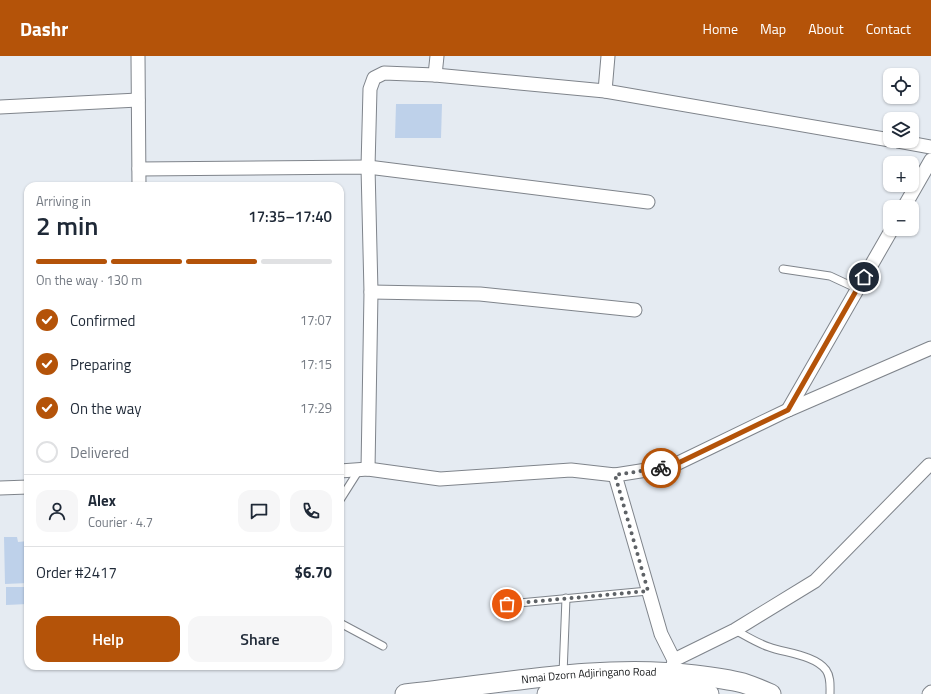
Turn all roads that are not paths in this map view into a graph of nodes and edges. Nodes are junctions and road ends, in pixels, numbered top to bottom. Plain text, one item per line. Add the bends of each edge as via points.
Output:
1 (138, 56) edge
2 (437, 56) edge
3 (608, 56) edge
4 (435, 76) junction
5 (605, 91) junction
6 (138, 100) junction
7 (0, 106) edge
8 (883, 139) edge
9 (919, 145) edge
10 (931, 147) edge
11 (931, 160) edge
12 (368, 167) junction
13 (139, 169) junction
14 (139, 182) edge
15 (908, 200) edge
16 (648, 202) dead end
17 (888, 236) edge
18 (783, 269) dead end
19 (858, 289) junction
20 (371, 292) junction
21 (635, 310) dead end
22 (931, 348) edge
23 (788, 410) junction
24 (929, 465) dead end
25 (364, 470) junction
26 (344, 471) edge
27 (615, 475) junction
28 (24, 487) edge
29 (0, 488) edge
30 (344, 495) edge
31 (648, 591) junction
32 (566, 598) junction
33 (507, 604) dead end
34 (344, 626) edge
35 (735, 630) junction
36 (383, 646) dead end
37 (563, 675) junction
38 (671, 679) edge
39 (463, 691) edge
40 (931, 692) edge
41 (405, 694) edge
42 (547, 694) edge
43 (709, 694) edge
44 (771, 694) edge
45 (830, 694) edge
46 (929, 694) edge

1 - 6 street
2 - 4 street
3 - 5 street
4 - 5 street
4 - 12 street via 384,73 374,78 370,88
5 - 8 street
6 - 7 street
6 - 13 street
9 - 10 street
11 - 15 street
12 - 13 street
12 - 16 street
12 - 20 street
13 - 14 street
17 - 19 street
18 - 19 lane via 830,276
19 - 23 street
20 - 21 street via 480,294
20 - 25 street
22 - 23 street
23 - 27 street via 672,466
24 - 35 street via 815,581
25 - 26 street
25 - 27 street via 440,479 571,470
25 - 30 lane
27 - 31 street
28 - 29 street
31 - 32 lane
31 - 38 street
32 - 33 lane
32 - 37 lane
34 - 36 lane
35 - 38 street
35 - 45 lane via 770,648 819,663 829,676
37 - 38 main road, Nmai Dzorn Adjiringano Road via 623,671
37 - 39 main road, Nmai Dzorn Adjiringano Road
38 - 42 main road, Nmai Dzorn Adjiringano Road
38 - 43 main road, Nmai Dzorn Adjiringano Road
38 - 44 main road, Nmai Dzorn Adjiringano Road via 721,678 744,683
39 - 41 main road, Nmai Dzorn Adjiringano Road
40 - 46 street

